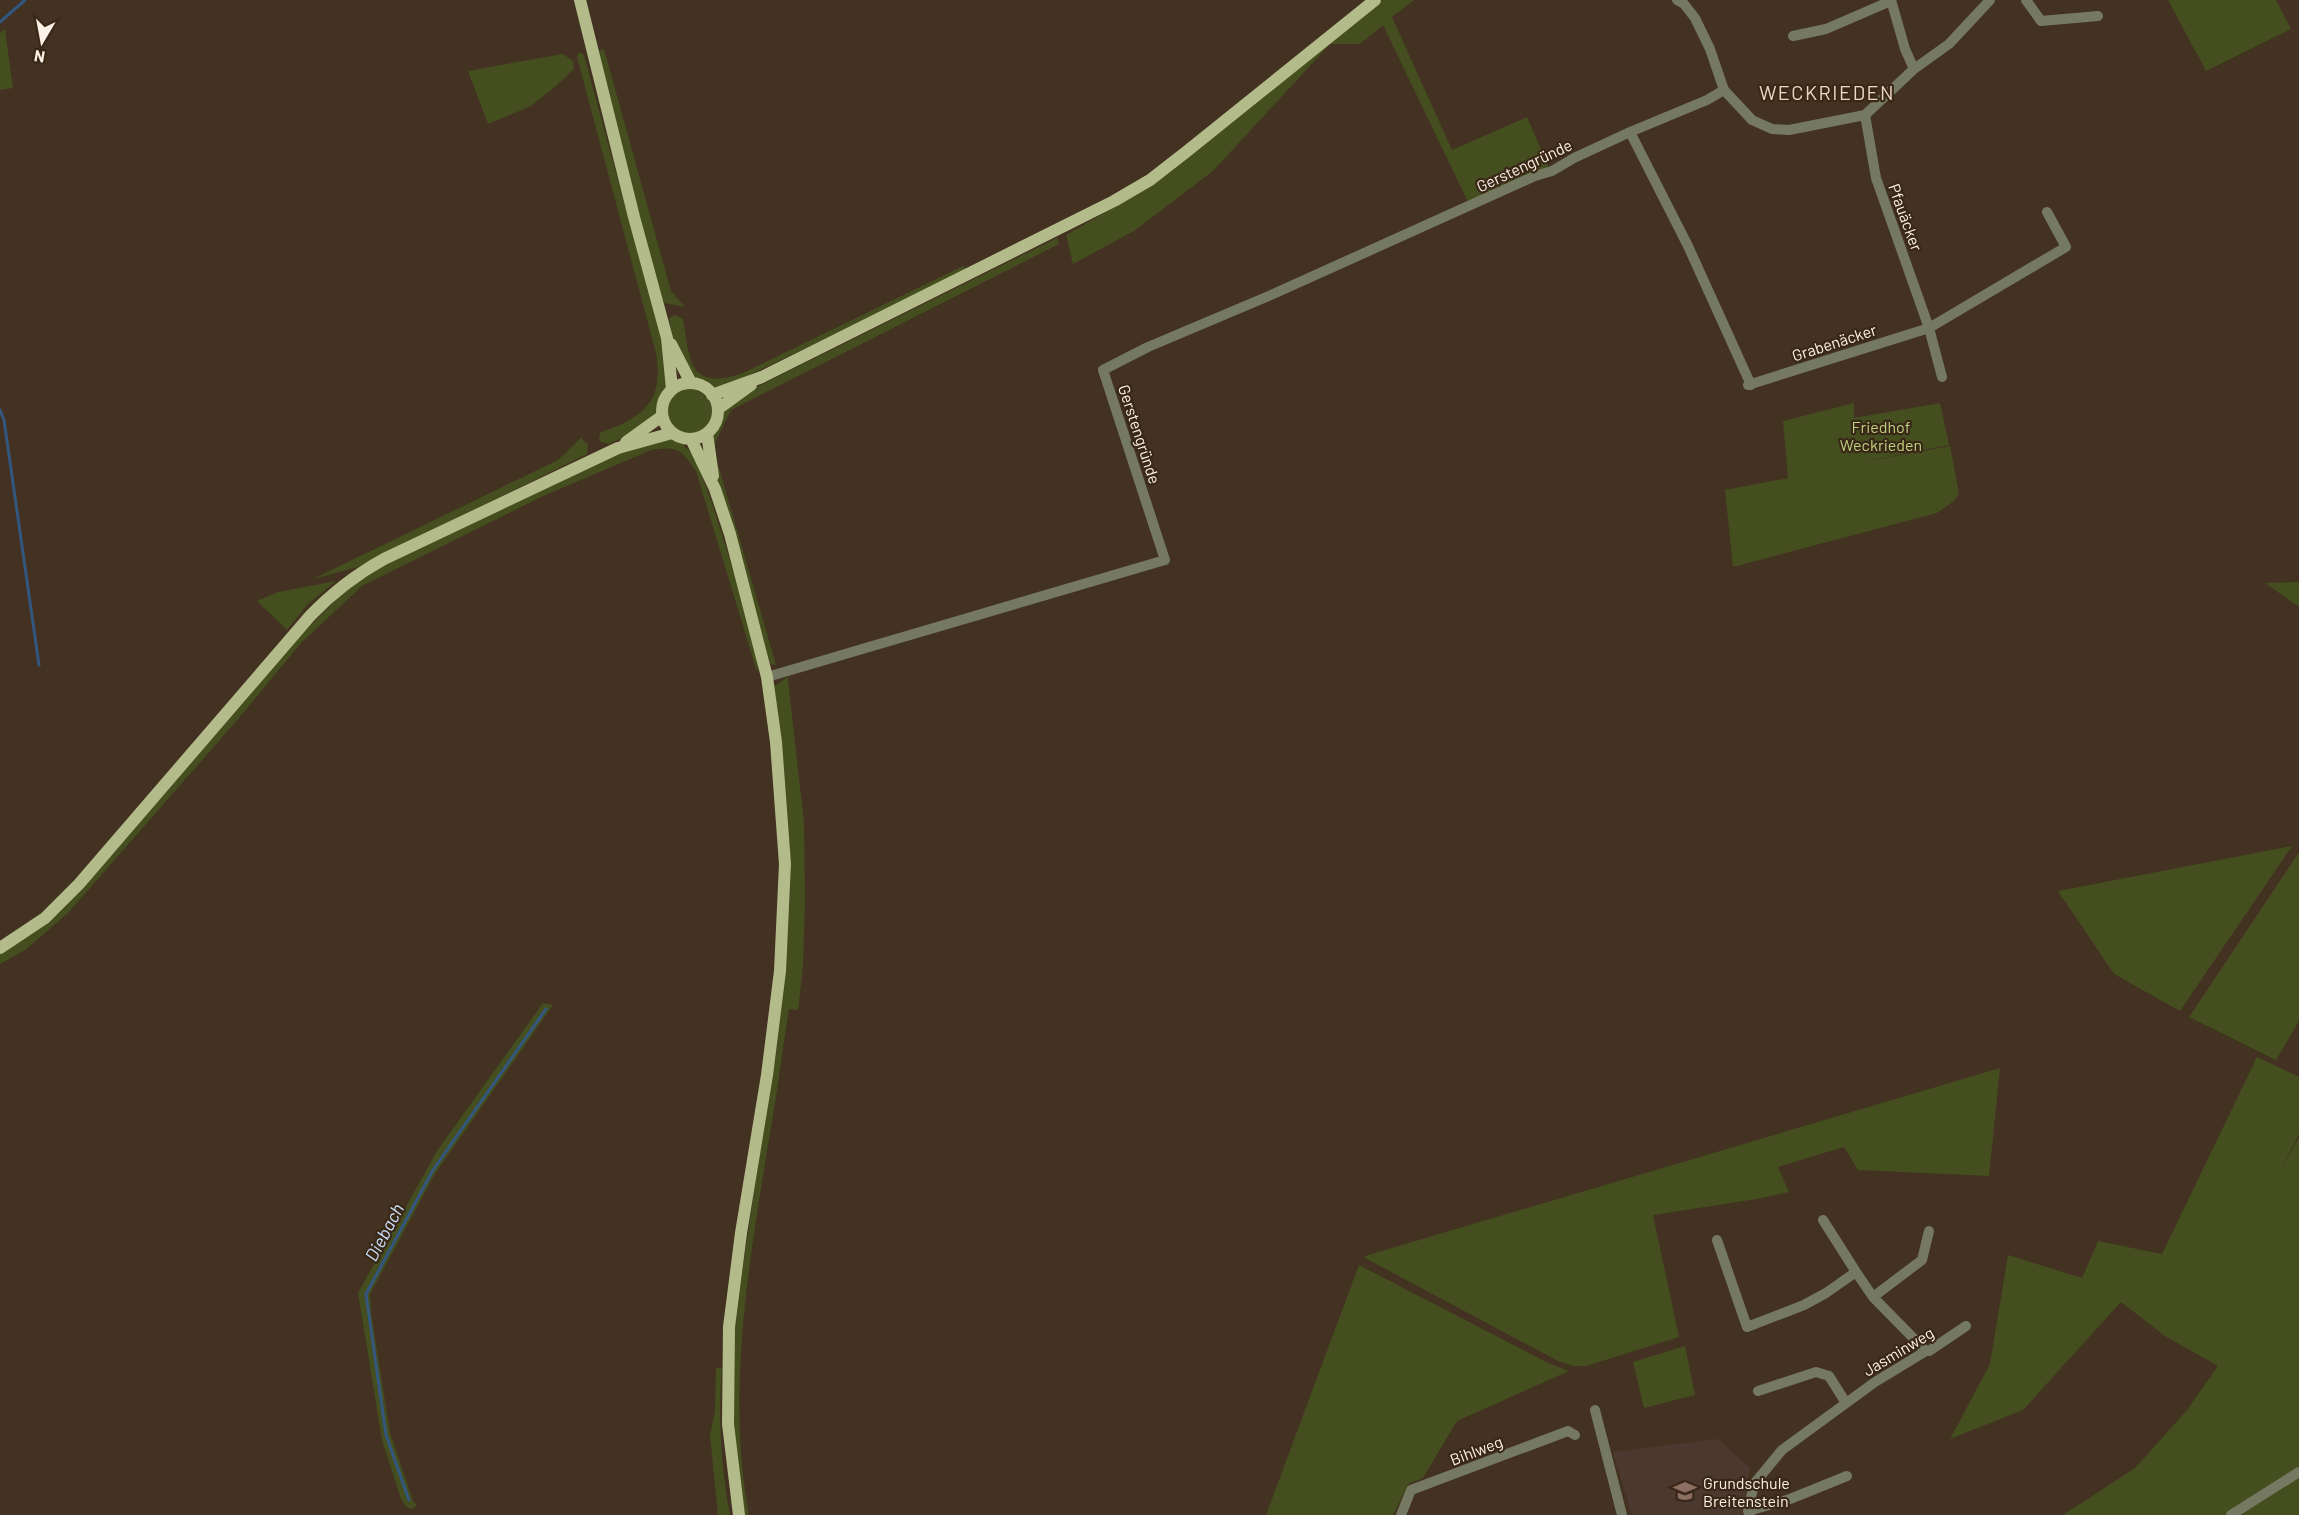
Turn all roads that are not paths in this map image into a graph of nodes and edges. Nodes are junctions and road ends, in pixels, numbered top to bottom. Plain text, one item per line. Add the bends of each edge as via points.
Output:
1 (580, 0) edge
2 (1375, 0) edge
3 (1677, 0) edge
4 (1990, 0) edge
5 (2026, 0) edge
6 (1891, 1) edge
7 (2098, 16) dead end
8 (1793, 36) dead end
9 (1914, 69) junction
10 (1724, 90) junction
11 (1865, 114) junction
12 (1630, 132) junction
13 (2047, 212) dead end
14 (1929, 328) junction
15 (667, 338) junction
16 (762, 377) junction
17 (1942, 377) dead end
18 (691, 383) junction
19 (672, 390) junction
20 (712, 395) junction
21 (718, 409) junction
22 (662, 416) junction
23 (672, 433) junction
24 (706, 434) junction
25 (691, 439) junction
26 (618, 448) junction
27 (715, 489) junction
28 (767, 677) junction
29 (0, 948) edge
30 (1823, 1220) dead end
31 (1929, 1231) dead end
32 (1717, 1240) dead end
33 (1853, 1267) junction
34 (1873, 1297) junction
35 (1966, 1326) dead end
36 (1926, 1351) junction
37 (1758, 1391) dead end
38 (1846, 1403) junction
39 (1594, 1410) dead end
40 (1575, 1436) dead end
41 (2299, 1472) edge
42 (1847, 1476) dead end
43 (1749, 1513) edge
44 (739, 1515) edge
45 (1401, 1515) edge
46 (1622, 1515) edge
47 (2231, 1515) edge

1 - 15 main road
2 - 16 main road via 1168,166 1114,201
3 - 10 street via 1695,18
4 - 9 street via 1949,44
5 - 7 street via 2041,21
6 - 8 street via 1826,29
6 - 9 street
9 - 11 street
10 - 11 street via 1752,120 1772,129 1811,127
10 - 12 street, Gerstengründe
11 - 14 street, Pfauäcker via 1876,178
12 - 14 street, Grabenäcker via 1688,246 1750,385
12 - 28 street, Gerstengründe via 1552,171 1103,370 1165,560
13 - 14 street via 2066,247
14 - 17 street, Pfauäcker
15 - 18 main road
15 - 19 main road
16 - 20 main road
16 - 21 main road
18 - 19 main road
18 - 20 main road
19 - 22 main road via 662,406
20 - 21 main road
21 - 24 main road
22 - 23 main road
22 - 26 main road
23 - 25 main road
23 - 26 main road
24 - 25 main road
24 - 27 main road
25 - 27 main road
26 - 29 main road via 384,559 334,591 79,884 45,918
27 - 28 main road
28 - 44 main road via 777,742 785,864 780,971 729,1327 728,1424
30 - 33 street
31 - 34 street via 1922,1260
32 - 33 street via 1747,1327 1827,1293
33 - 34 street
34 - 36 street
35 - 36 street, Jasminweg
36 - 38 street, Jasminweg
37 - 38 street via 1816,1372 1829,1376
38 - 43 street, Jasminweg via 1782,1450 1754,1484
39 - 46 street
40 - 45 street, Bihlweg via 1568,1431 1411,1490
41 - 47 street
42 - 43 street

